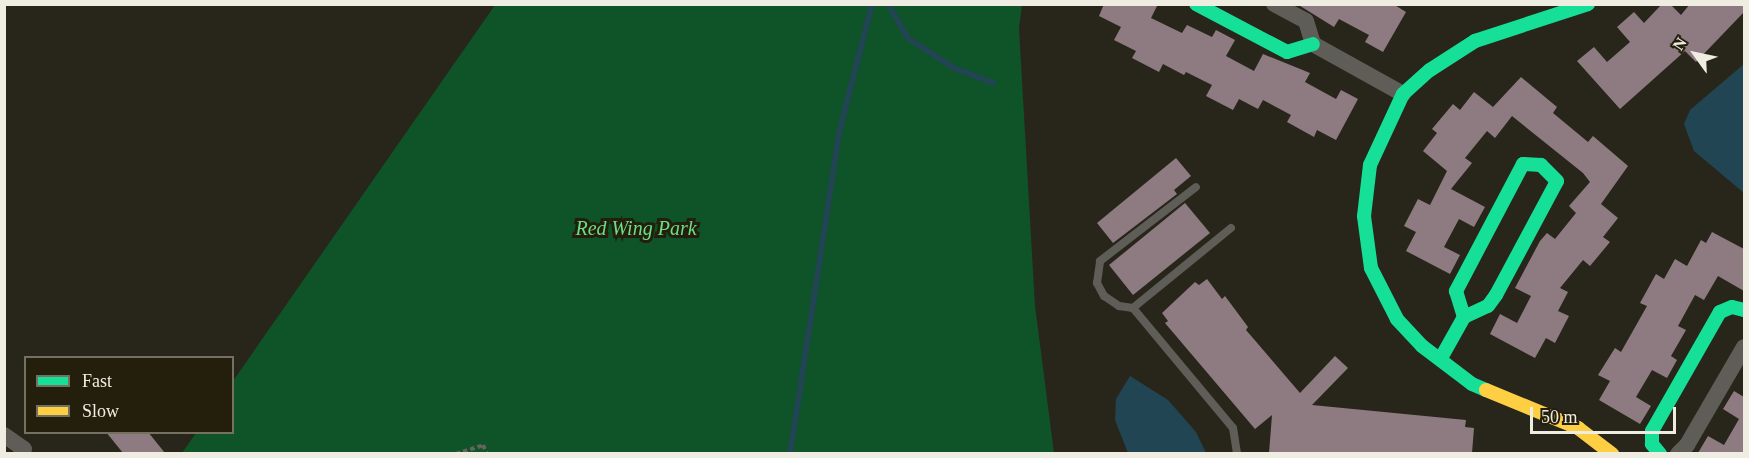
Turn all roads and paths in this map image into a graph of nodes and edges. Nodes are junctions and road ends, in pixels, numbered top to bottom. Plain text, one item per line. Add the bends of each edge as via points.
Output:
1 (1196, 4) edge
2 (1274, 4) edge
3 (1588, 4) edge
4 (1313, 44) junction
5 (1403, 94) junction
6 (1196, 187) dead end
7 (1231, 228) dead end
8 (1133, 308) junction
9 (1744, 310) edge
10 (1464, 317) junction
11 (1744, 347) edge
12 (1441, 358) junction
13 (4, 435) edge
14 (23, 451) edge
15 (456, 453) edge
16 (487, 453) edge
17 (1237, 453) edge
18 (1612, 453) edge
19 (1660, 453) edge
20 (1678, 453) edge

1 - 4 street via 1287,52
2 - 4 street via 1306,21
3 - 5 street via 1475,41 1430,70
4 - 5 street
5 - 12 street via 1370,165 1366,240 1371,268 1397,319 1422,346
6 - 8 lane via 1100,261 1097,283 1104,296 1119,306
7 - 8 lane
8 - 17 lane via 1233,428
9 - 19 street via 1720,312 1652,431 1652,444
10 - 10 street via 1488,306 1496,295 1557,181 1541,165 1523,164 1456,291
10 - 12 street
11 - 20 street via 1687,445
12 - 18 street via 1473,384 1578,428
13 - 14 street
15 - 16 path via 483,445

